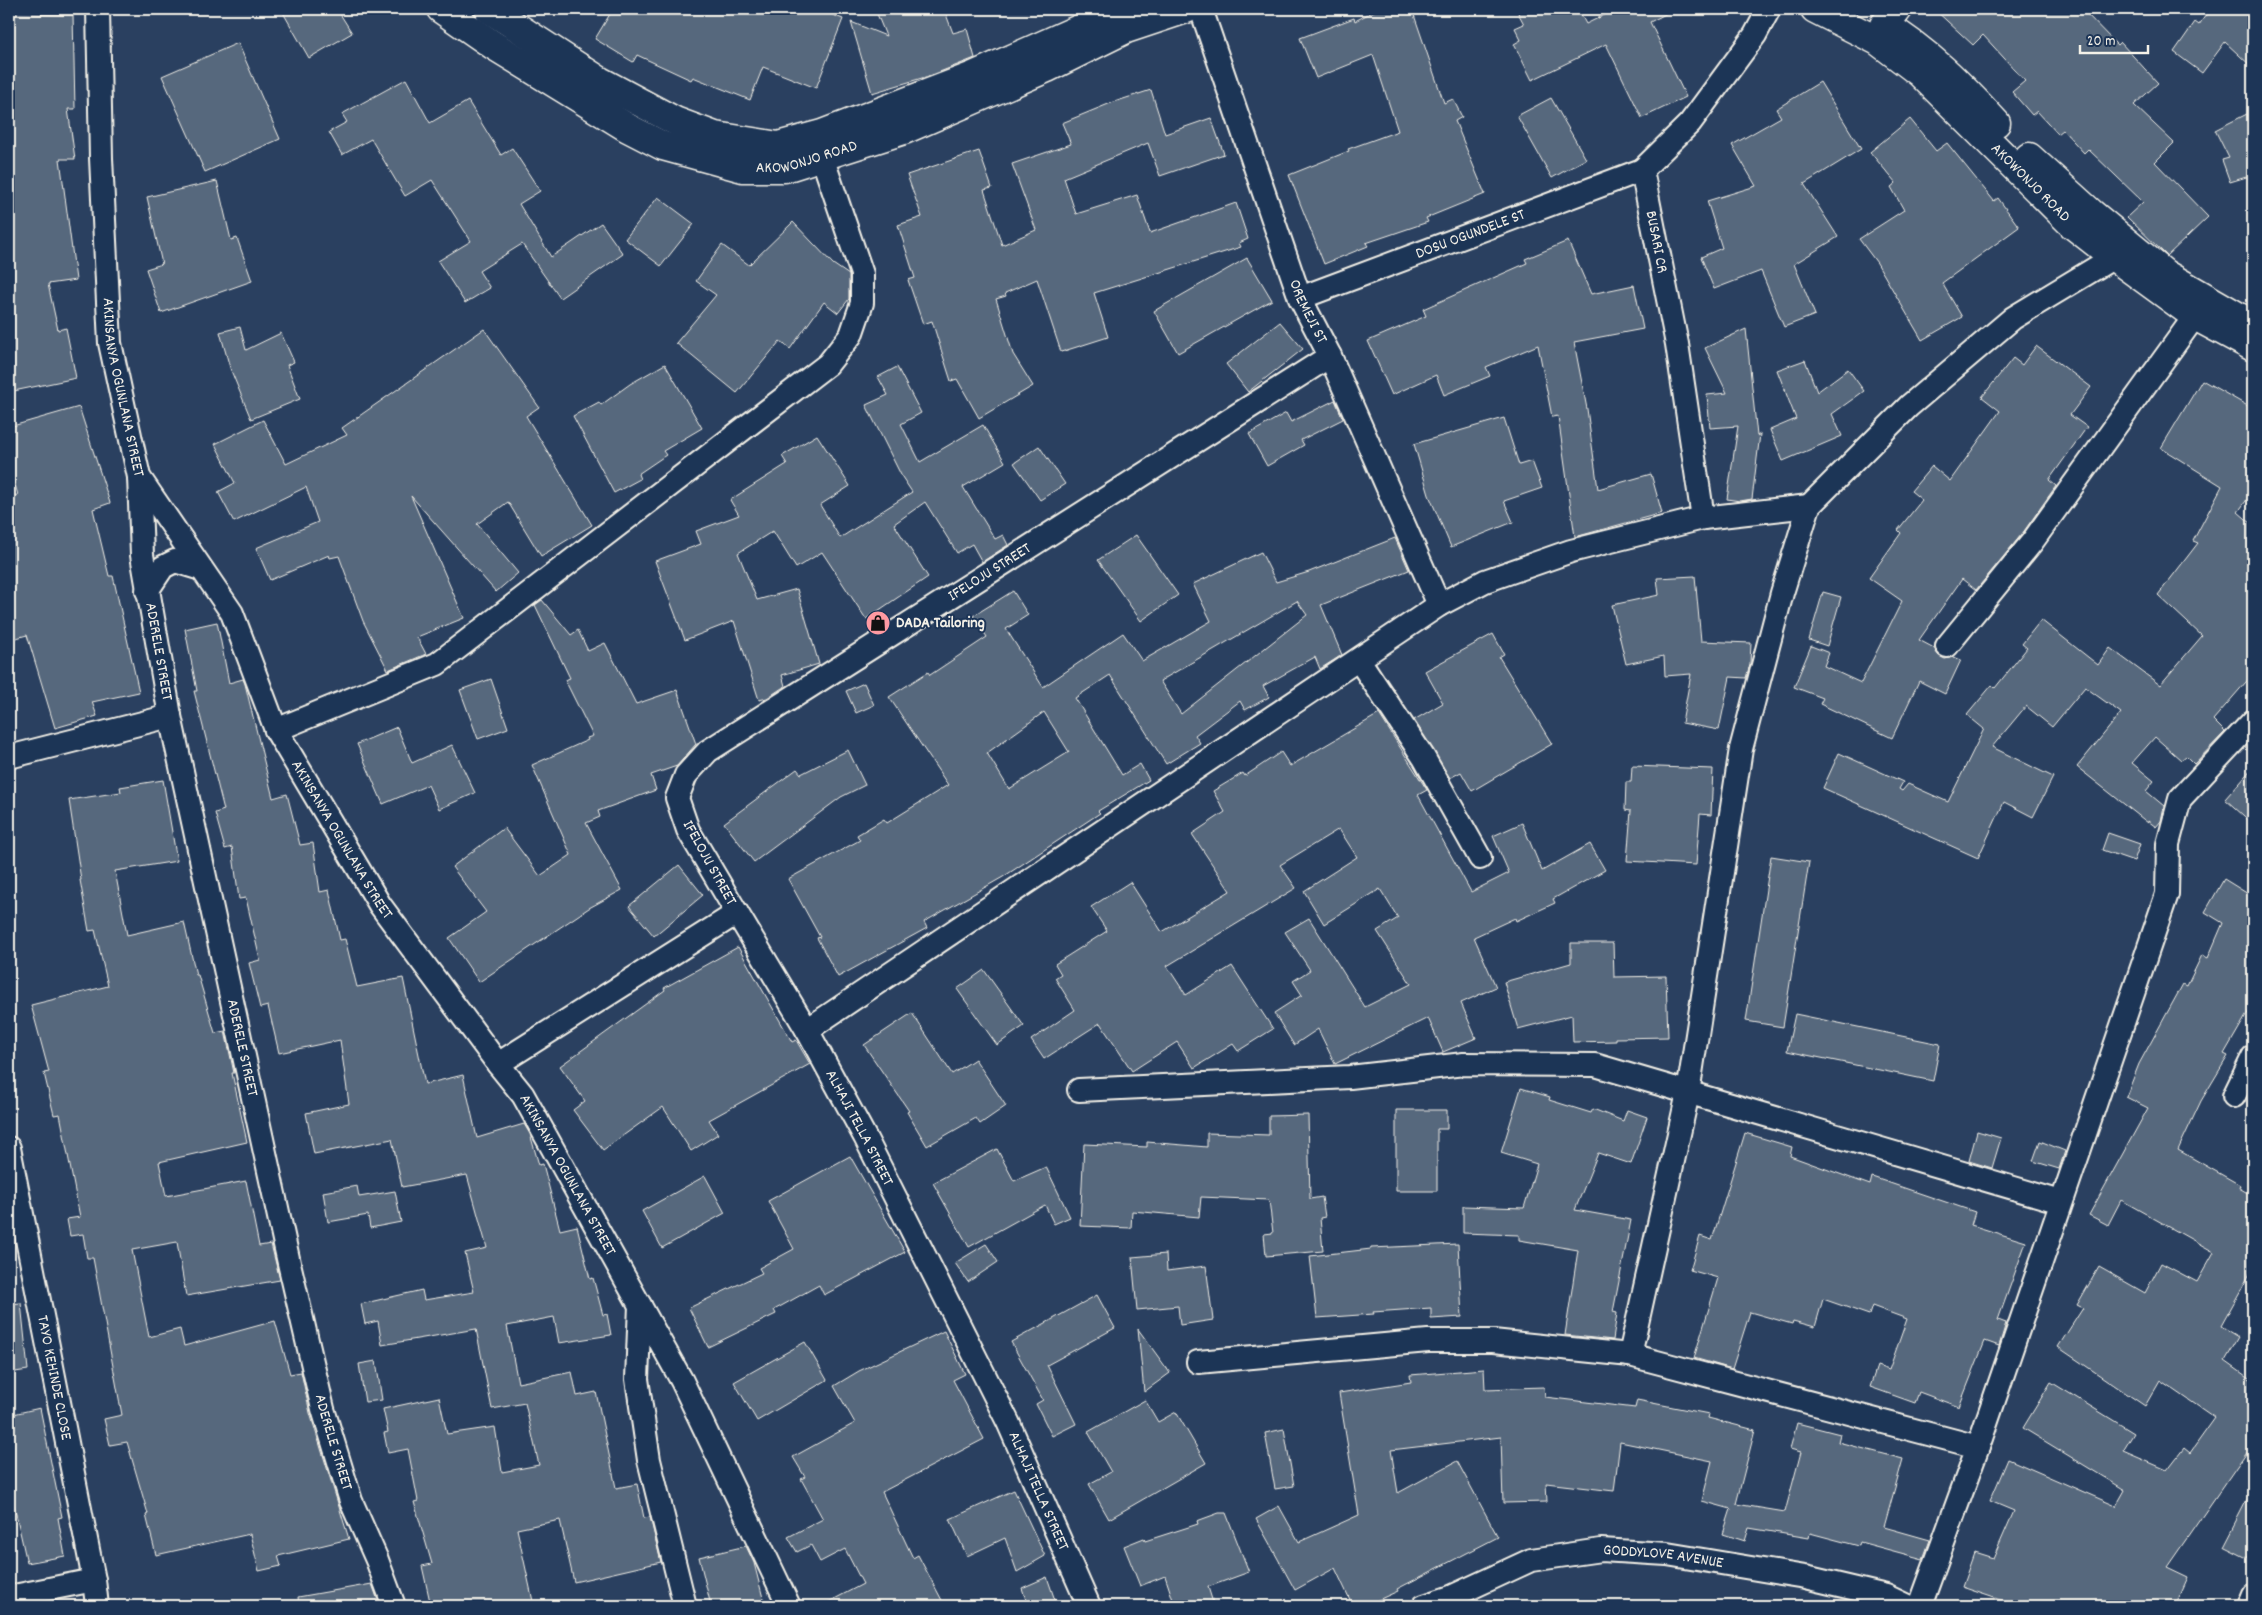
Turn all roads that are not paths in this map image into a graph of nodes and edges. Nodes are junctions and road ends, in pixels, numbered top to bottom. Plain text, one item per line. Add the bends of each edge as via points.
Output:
1 (98, 9) edge
2 (441, 9) edge
3 (489, 9) edge
4 (1124, 9) edge
5 (1186, 9) edge
6 (1201, 9) edge
7 (1769, 9) edge
8 (1815, 9) edge
9 (1857, 9) edge
10 (1888, 25) edge
11 (822, 157) junction
12 (1642, 170) junction
13 (2114, 257) junction
14 (1300, 298) junction
15 (2195, 316) junction
16 (2253, 325) edge
17 (2253, 347) edge
18 (1330, 356) junction
19 (138, 477) junction
20 (1809, 506) junction
21 (1703, 518) junction
22 (169, 522) junction
23 (140, 531) junction
24 (201, 569) junction
25 (147, 591) junction
26 (1439, 605) junction
27 (1947, 646) dead end
28 (1359, 660) junction
29 (170, 716) junction
30 (2253, 721) edge
31 (276, 730) junction
32 (9, 757) edge
33 (1480, 858) dead end
34 (737, 913) junction
35 (807, 1030) junction
36 (2253, 1058) edge
37 (498, 1064) junction
38 (1079, 1090) dead end
39 (1688, 1093) junction
40 (2234, 1096) dead end
41 (9, 1148) edge
42 (2061, 1202) junction
43 (640, 1305) junction
44 (1630, 1355) junction
45 (1198, 1362) dead end
46 (1978, 1447) junction
47 (94, 1580) junction
48 (2253, 1594) edge
49 (1472, 1597) edge
50 (9, 1598) edge
51 (97, 1606) edge
52 (394, 1606) edge
53 (685, 1606) edge
54 (789, 1606) edge
55 (1088, 1606) edge
56 (1424, 1606) edge
57 (1907, 1606) edge
58 (1920, 1606) edge
59 (2248, 1606) edge

1 - 19 street, AKINSANYA OGUNLANA STREET via 110,342
2 - 11 main road, AKOWONJO ROAD via 501,50 663,146 743,168 784,168
3 - 4 main road, AKOWONJO ROAD via 600,81 675,122 715,136 778,146 822,134 973,76
5 - 11 main road, AKOWONJO ROAD via 1126,29 1047,68 904,130
6 - 14 street, OREMEJI ST
7 - 12 street via 1755,35 1690,123
8 - 10 main road, AKOWONJO ROAD
9 - 10 main road, AKOWONJO ROAD
10 - 13 main road, AKOWONJO ROAD via 1920,73 2073,225
10 - 16 main road, AKOWONJO ROAD via 1925,52 1960,84 2024,153 2165,274
11 - 31 street via 862,274 862,303 851,335 828,364 437,664
12 - 14 street, DOSU OGUNDELE ST
12 - 21 street, BUSARI CR via 1677,344
13 - 15 main road, AKOWONJO ROAD
13 - 20 street via 2013,318 1909,406
14 - 18 street, OREMEJI ST
15 - 17 main road, AKOWONJO ROAD
15 - 27 street via 2032,542
18 - 26 street, OREMEJI ST
18 - 34 street, IFELOJU STREET via 708,751 686,775 677,798 688,830
19 - 22 street, AKINSANYA OGUNLANA STREET
19 - 23 street, ADERELE STREET
20 - 21 street
20 - 39 street via 1782,593 1742,749
21 - 26 street via 1563,554 1485,581
22 - 23 street via 153,523
22 - 24 street, AKINSANYA OGUNLANA STREET
23 - 25 street, ADERELE STREET
24 - 25 street via 175,562 163,567
24 - 31 street, AKINSANYA OGUNLANA STREET via 232,613
25 - 29 street, ADERELE STREET
26 - 28 street
28 - 33 street via 1424,758
28 - 35 street
29 - 32 street
29 - 52 street, ADERELE STREET via 323,1409 351,1501
30 - 42 street via 2180,799 2168,844 2167,894
31 - 37 street, AKINSANYA OGUNLANA STREET via 380,905
34 - 35 street, ALHAJI TELLA STREET
34 - 37 street
35 - 55 street, ALHAJI TELLA STREET via 865,1137 1008,1422
36 - 40 street
37 - 43 street, AKINSANYA OGUNLANA STREET via 523,1095
38 - 39 street via 1350,1077 1473,1064 1594,1065
39 - 42 street
39 - 44 street
41 - 47 street, TAYO KEHINDE CLOSE
42 - 46 street
43 - 53 street via 637,1379 649,1460
43 - 54 street, AKINSANYA OGUNLANA STREET via 682,1380
44 - 45 street via 1493,1341 1428,1341
44 - 46 street
46 - 58 street
47 - 50 street
47 - 51 street, TAYO KEHINDE CLOSE
48 - 59 street
49 - 56 street, GODDYLOVE AVENUE
49 - 57 street, GODDYLOVE AVENUE via 1531,1560 1601,1550 1667,1554 1805,1577 1886,1596

